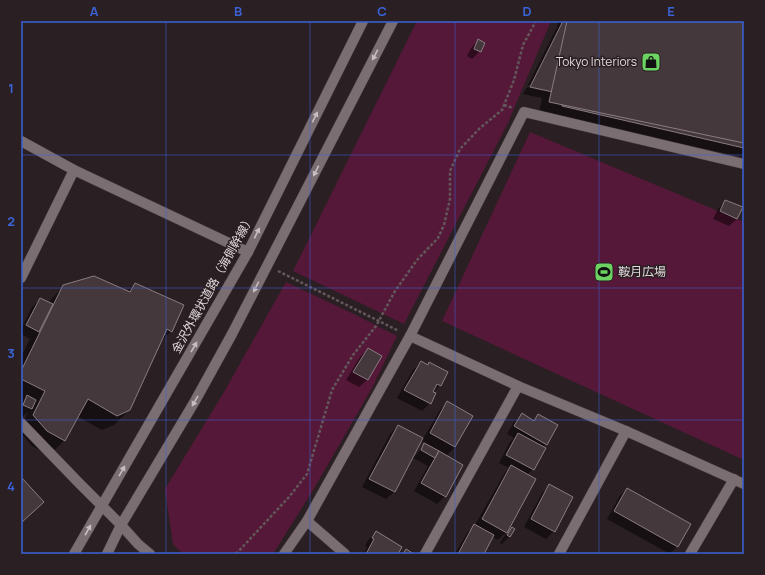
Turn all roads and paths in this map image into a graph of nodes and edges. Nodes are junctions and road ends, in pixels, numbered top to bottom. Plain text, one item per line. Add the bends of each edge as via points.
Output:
1 (363, 21) edge
2 (393, 21) edge
3 (536, 21) edge
4 (21, 141) edge
5 (744, 164) edge
6 (74, 170) junction
7 (248, 252) junction
8 (267, 266) junction
9 (21, 278) edge
10 (378, 320) junction
11 (410, 336) junction
12 (518, 386) junction
13 (21, 423) edge
14 (626, 431) junction
15 (734, 479) junction
16 (744, 484) edge
17 (102, 505) junction
18 (307, 521) junction
19 (121, 525) junction
20 (74, 554) edge
21 (107, 554) edge
22 (150, 554) edge
23 (236, 554) edge
24 (284, 554) edge
25 (345, 554) edge
26 (426, 554) edge
27 (560, 554) edge
28 (690, 554) edge

7 -> 1 street, 金沢外環状道路（海側幹線）
2 -> 8 street
3 - 10 path via 523,45 514,80 502,110 460,149 450,171 450,199 444,226 438,238 417,260
4 - 6 street
5 - 11 street via 524,112
6 - 7 street
6 - 9 street
17 -> 7 street, 金沢外環状道路（海側幹線）
8 - 10 path
8 -> 19 street via 195,402
10 - 11 path
10 - 23 path via 332,390 307,474
11 - 12 street
11 - 18 street
12 - 14 street
12 - 26 street
13 - 17 street
14 - 15 street
14 - 27 street
15 - 16 street
15 - 28 street
17 - 19 street
20 -> 17 street, 金沢外環状道路（海側幹線）
18 - 24 street
18 - 25 street
19 - 21 street
19 - 22 street

